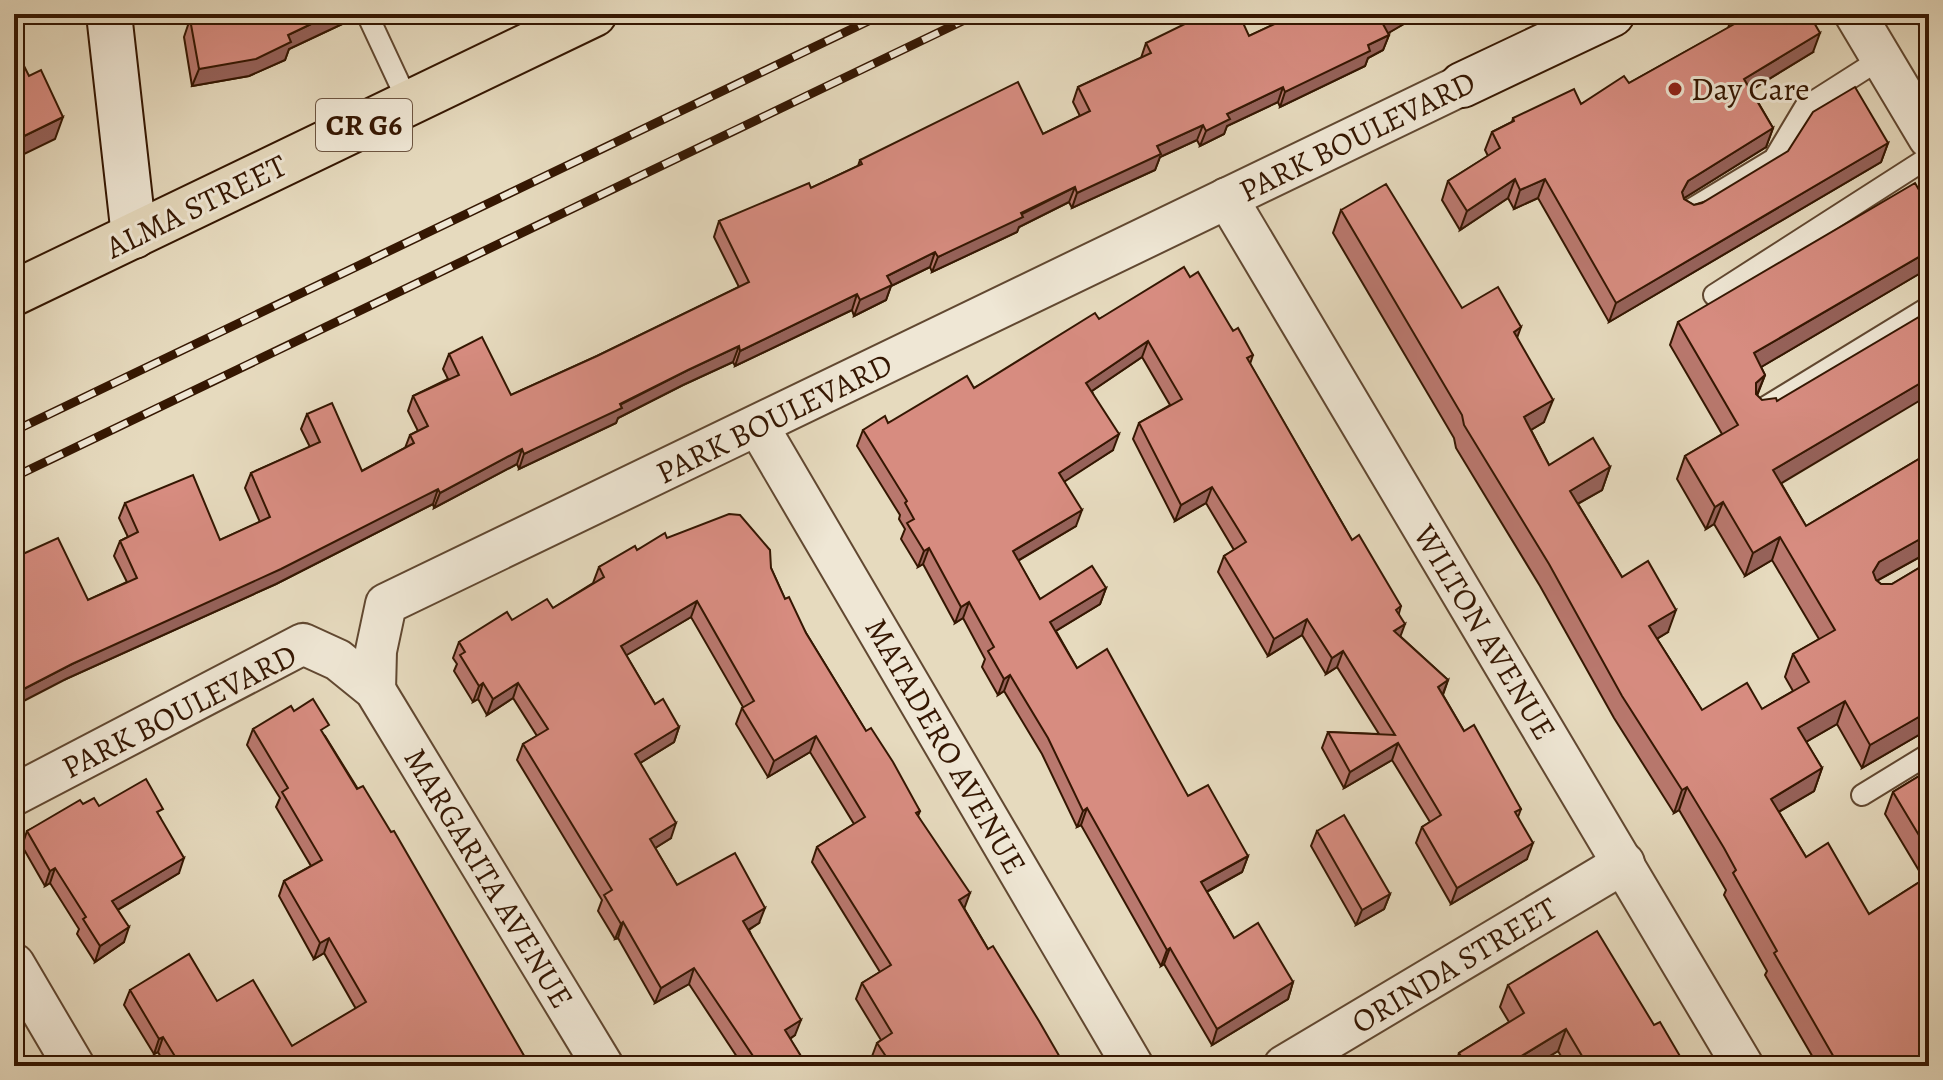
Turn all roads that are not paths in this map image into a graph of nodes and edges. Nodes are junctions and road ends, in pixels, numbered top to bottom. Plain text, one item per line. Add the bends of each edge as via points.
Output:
1 (109, 14) edge
2 (367, 14) edge
3 (1612, 14) edge
4 (1855, 14) edge
5 (567, 20) edge
6 (1882, 58) junction
7 (1462, 85) joint
8 (409, 104) junction
9 (1927, 136) edge
10 (1227, 198) junction
11 (1688, 211) edge
12 (134, 236) junction
13 (14, 293) edge
14 (1714, 295) dead end
15 (1929, 307) edge
16 (1759, 411) edge
17 (758, 426) junction
18 (375, 690) junction
19 (1929, 754) edge
20 (14, 795) edge
21 (1862, 795) dead end
22 (1624, 863) junction
23 (14, 964) edge
24 (74, 1066) edge
25 (603, 1066) edge
26 (1133, 1066) edge
27 (1284, 1066) edge
28 (1743, 1066) edge

1 - 12 street
2 - 8 lane
3 - 7 street, PARK BOULEVARD
4 - 6 street
5 - 8 main road, ALMA STREET / CR G6
6 - 9 street
6 - 11 lane via 1805,107 1774,159
7 - 10 street, PARK BOULEVARD
8 - 12 main road, ALMA STREET / CR G6
9 - 14 lane
10 - 17 street, PARK BOULEVARD
10 - 22 street, WILTON AVENUE
12 - 13 main road, ALMA STREET / CR G6
15 - 16 lane
17 - 18 street, PARK BOULEVARD via 386,604
17 - 26 street, MATADERO AVENUE
18 - 20 street, PARK BOULEVARD via 338,660 303,644
18 - 25 street, MARGARITA AVENUE
19 - 21 lane
22 - 27 street, ORINDA STREET
22 - 28 street, WILTON AVENUE
23 - 24 street

